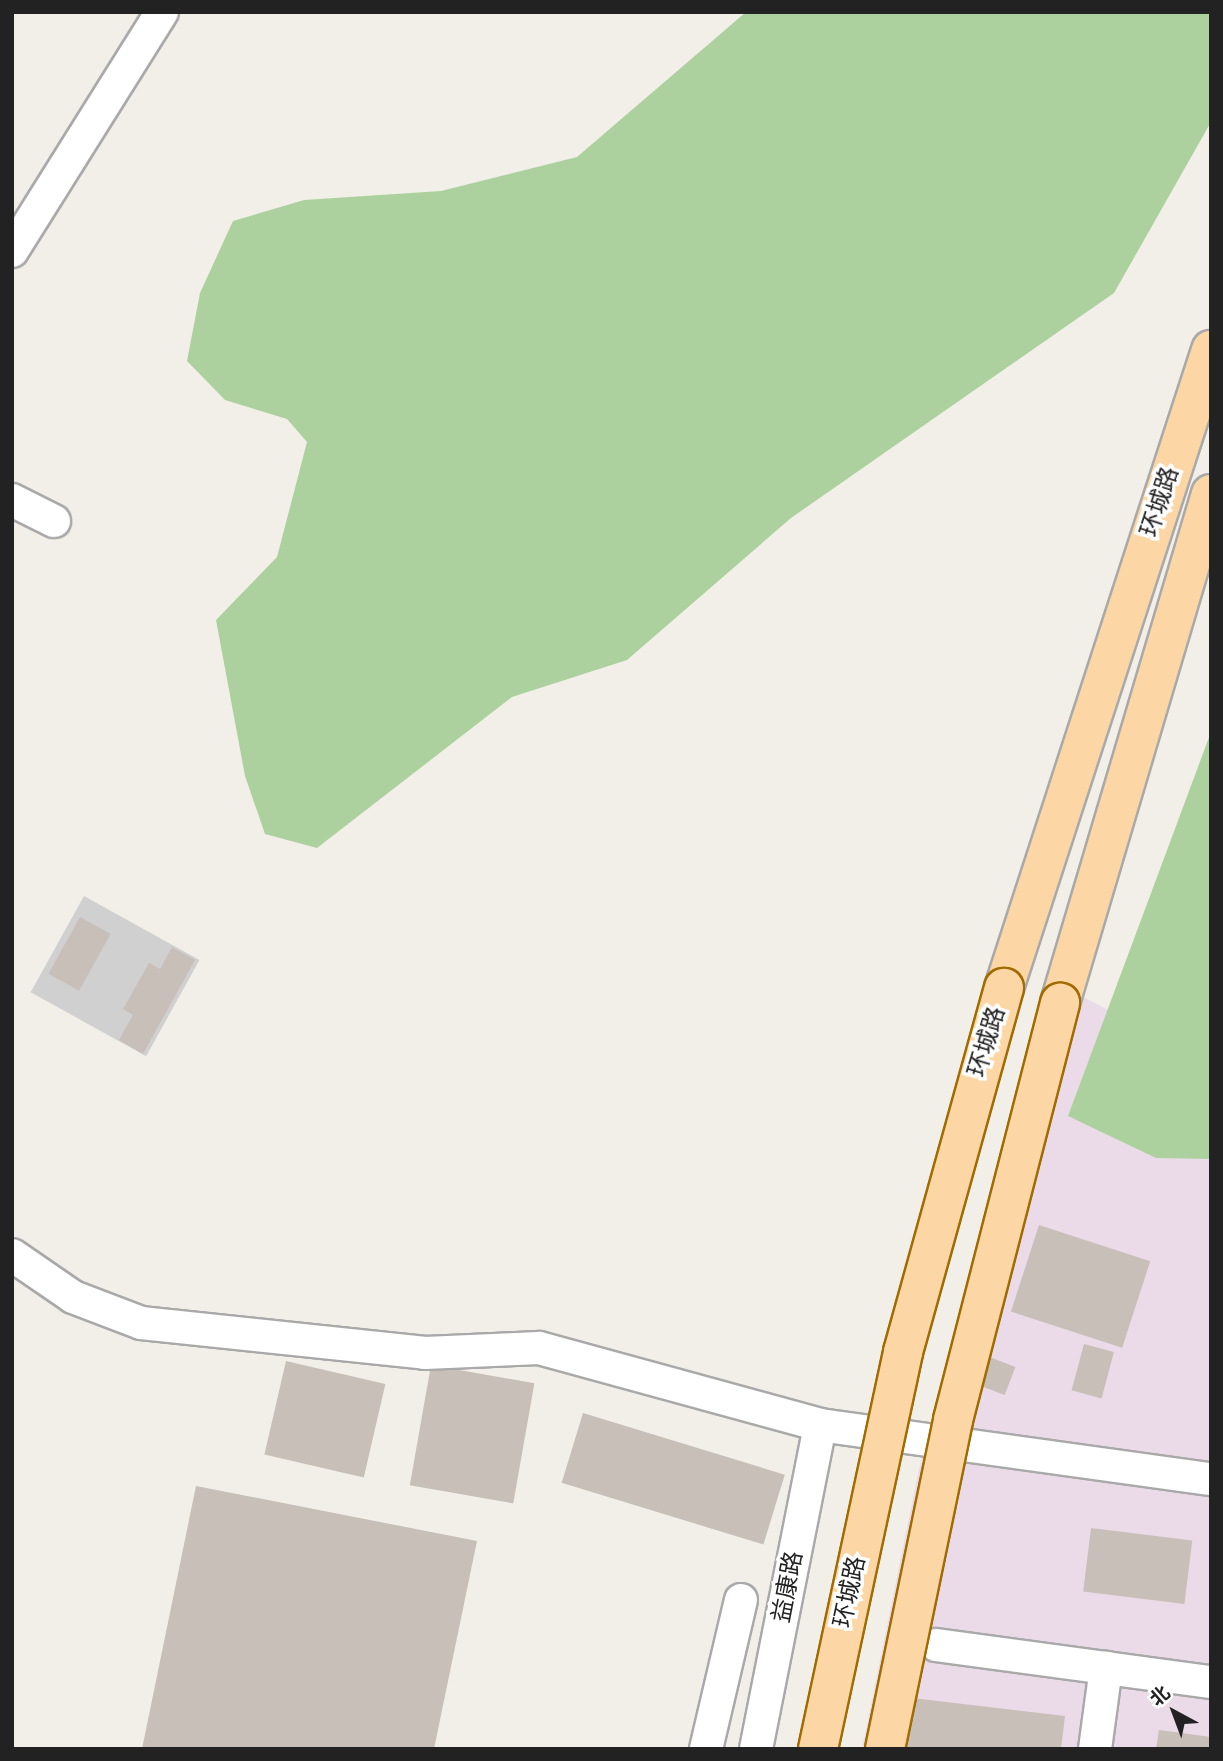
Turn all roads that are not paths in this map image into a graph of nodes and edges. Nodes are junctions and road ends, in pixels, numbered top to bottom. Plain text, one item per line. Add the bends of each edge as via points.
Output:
1 (162, 12) edge
2 (12, 251) edge
3 (1211, 350) edge
4 (1211, 494) edge
5 (12, 500) edge
6 (54, 521) dead end
7 (12, 1255) edge
8 (820, 1425) junction
9 (1211, 1479) edge
10 (741, 1600) dead end
11 (936, 1645) dead end
12 (1106, 1668) junction
13 (1211, 1682) edge
14 (706, 1749) edge
15 (755, 1749) edge
16 (818, 1749) edge
17 (885, 1749) edge
18 (1095, 1749) edge

1 - 2 street
3 - 16 main road, 环城路, bridge via 1004,988 906,1339
4 - 17 main road, 环城路, bridge via 1060,1003 953,1420
5 - 6 street
7 - 8 street via 73,1297 141,1323 425,1353 539,1348
8 - 9 street
8 - 15 street, 益康路
10 - 14 street
11 - 12 street
12 - 13 street
12 - 18 street

